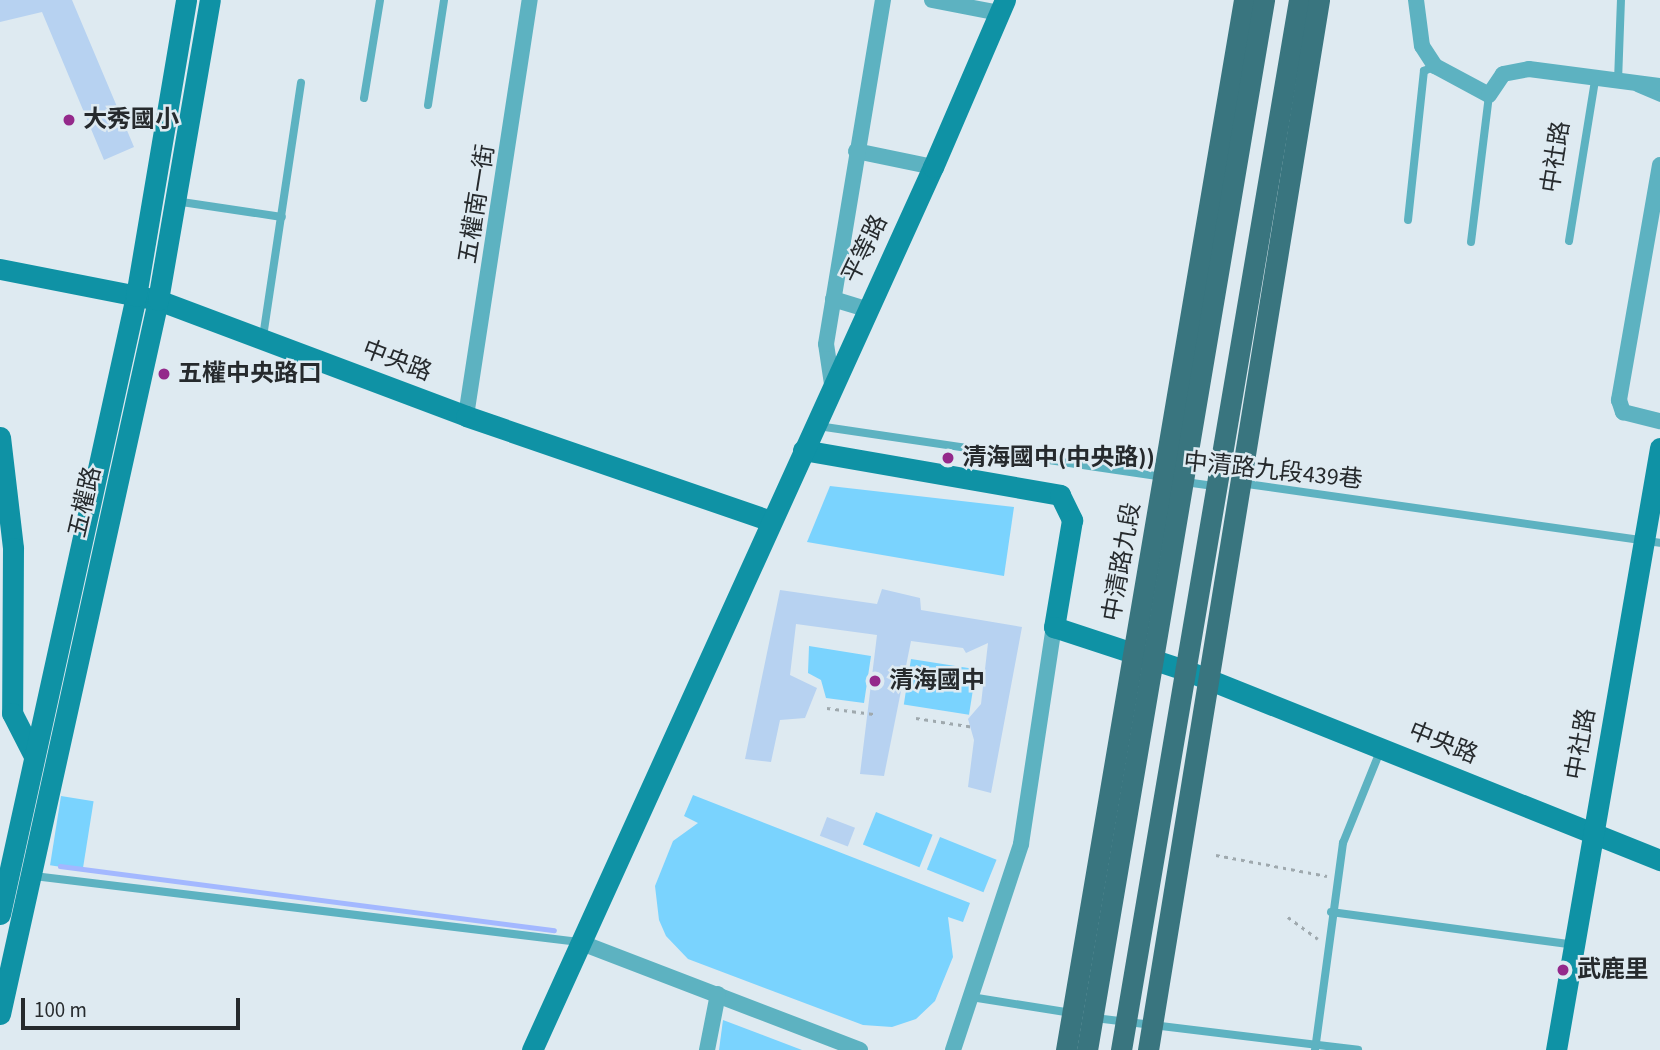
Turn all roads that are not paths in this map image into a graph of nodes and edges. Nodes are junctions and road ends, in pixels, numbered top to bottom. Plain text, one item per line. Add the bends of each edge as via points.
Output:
1 (186, 0) edge
2 (210, 0) edge
3 (380, 0) edge
4 (444, 0) edge
5 (530, 0) edge
6 (883, 0) edge
7 (932, 0) edge
8 (1244, 0) edge
9 (1264, 0) edge
10 (1298, 0) edge
11 (1319, 0) edge
12 (1416, 0) edge
13 (1621, 0) edge
14 (1002, 7) edge
15 (1435, 66) junction
16 (1617, 80) junction
17 (1595, 81) junction
18 (301, 83) dead end
19 (1660, 86) edge
20 (1489, 94) junction
21 (364, 98) dead end
22 (1660, 98) edge
23 (428, 105) dead end
24 (856, 151) junction
25 (1660, 165) edge
26 (933, 167) junction
27 (175, 201) junction
28 (282, 217) junction
29 (1408, 219) dead end
30 (1569, 241) dead end
31 (1471, 242) dead end
32 (0, 268) edge
33 (136, 296) junction
34 (833, 299) junction
35 (158, 300) junction
36 (866, 309) junction
37 (263, 337) junction
38 (832, 384) junction
39 (466, 416) junction
40 (1660, 421) edge
41 (813, 426) junction
42 (0, 437) edge
43 (1660, 448) edge
44 (803, 450) junction
45 (1174, 480) junction
46 (1227, 484) junction
47 (771, 521) junction
48 (1653, 542) edge
49 (1054, 627) junction
50 (1143, 655) junction
51 (1185, 670) junction
52 (1205, 679) junction
53 (4, 710) edge
54 (1382, 746) junction
55 (44, 757) junction
56 (1592, 832) junction
57 (1660, 860) edge
58 (31, 876) junction
59 (1331, 912) junction
60 (0, 914) edge
61 (579, 942) junction
62 (1574, 945) junction
63 (718, 994) junction
64 (971, 997) junction
65 (1, 1006) edge
66 (1082, 1016) junction
67 (1126, 1023) junction
68 (1152, 1023) junction
69 (1315, 1047) edge
70 (532, 1050) edge
71 (707, 1050) edge
72 (860, 1050) edge
73 (953, 1050) edge
74 (1066, 1050) edge
75 (1087, 1050) edge
76 (1121, 1050) edge
77 (1148, 1050) edge
78 (1357, 1050) edge
79 (1556, 1050) edge

1 - 33 street, 五權路
2 - 27 street, 五權路
3 - 21 lane
4 - 23 lane
5 - 39 street, 五權南一街
6 - 24 street
7 - 14 street
8 - 45 main road, 中清路九段
9 - 45 main road, 中清路九段
10 - 46 main road
11 - 46 main road
12 - 15 street via 1422,46
13 - 16 lane
14 - 26 street, 平等路
15 - 20 street
15 - 29 lane via 1424,71
16 - 17 street
16 - 19 street
16 - 22 lane
17 - 20 street via 1529,69 1503,74
17 - 30 lane, 中社路
18 - 28 lane
20 - 31 lane
24 - 26 street
24 - 34 street
25 - 40 street via 1619,400 1623,412
26 - 36 street, 平等路
27 - 28 lane
27 - 35 street, 五權路
28 - 37 lane
32 - 33 street, 中央路
33 - 35 street, 中央路
33 - 55 street, 五權路
34 - 36 street
34 - 38 street via 826,344
35 - 37 street, 中央路
35 - 55 street, 五權路
36 - 38 street, 平等路
37 - 39 street, 中央路
38 - 41 street, 平等路
39 - 47 street, 中央路
41 - 44 street, 平等路
41 - 45 lane, 中清路九段439巷
42 - 53 street via 13,548
43 - 48 street, 中社路
44 - 47 street, 平等路
44 - 49 street via 1060,495 1072,520
45 - 46 lane, 中清路九段439巷
45 - 50 main road, 中清路九段
46 - 48 lane, 中清路九段439巷
46 - 51 main road
46 - 52 main road
47 - 61 street, 平等路
48 - 56 street, 中社路
49 - 50 street, 中央路
49 - 64 street via 1021,844
50 - 51 street, 中央路
50 - 66 main road, 中清路九段
51 - 52 street, 中央路
51 - 67 main road
52 - 54 street, 中央路
52 - 68 main road
53 - 55 street
54 - 56 street, 中央路
54 - 59 lane via 1343,843
55 - 58 street, 五權路
55 - 60 street, 五權路
56 - 57 street, 中央路
56 - 62 street, 中社路
58 - 61 lane
58 - 65 street, 五權路
59 - 62 lane
59 - 69 lane
61 - 63 street
61 - 70 street, 平等路
62 - 79 street, 中社路
63 - 71 street
63 - 72 street
64 - 66 lane
64 - 73 street
66 - 67 lane
66 - 74 main road, 中清路九段
66 - 75 main road, 中清路九段
67 - 68 lane
67 - 76 main road
68 - 69 lane
68 - 77 main road
69 - 78 lane

